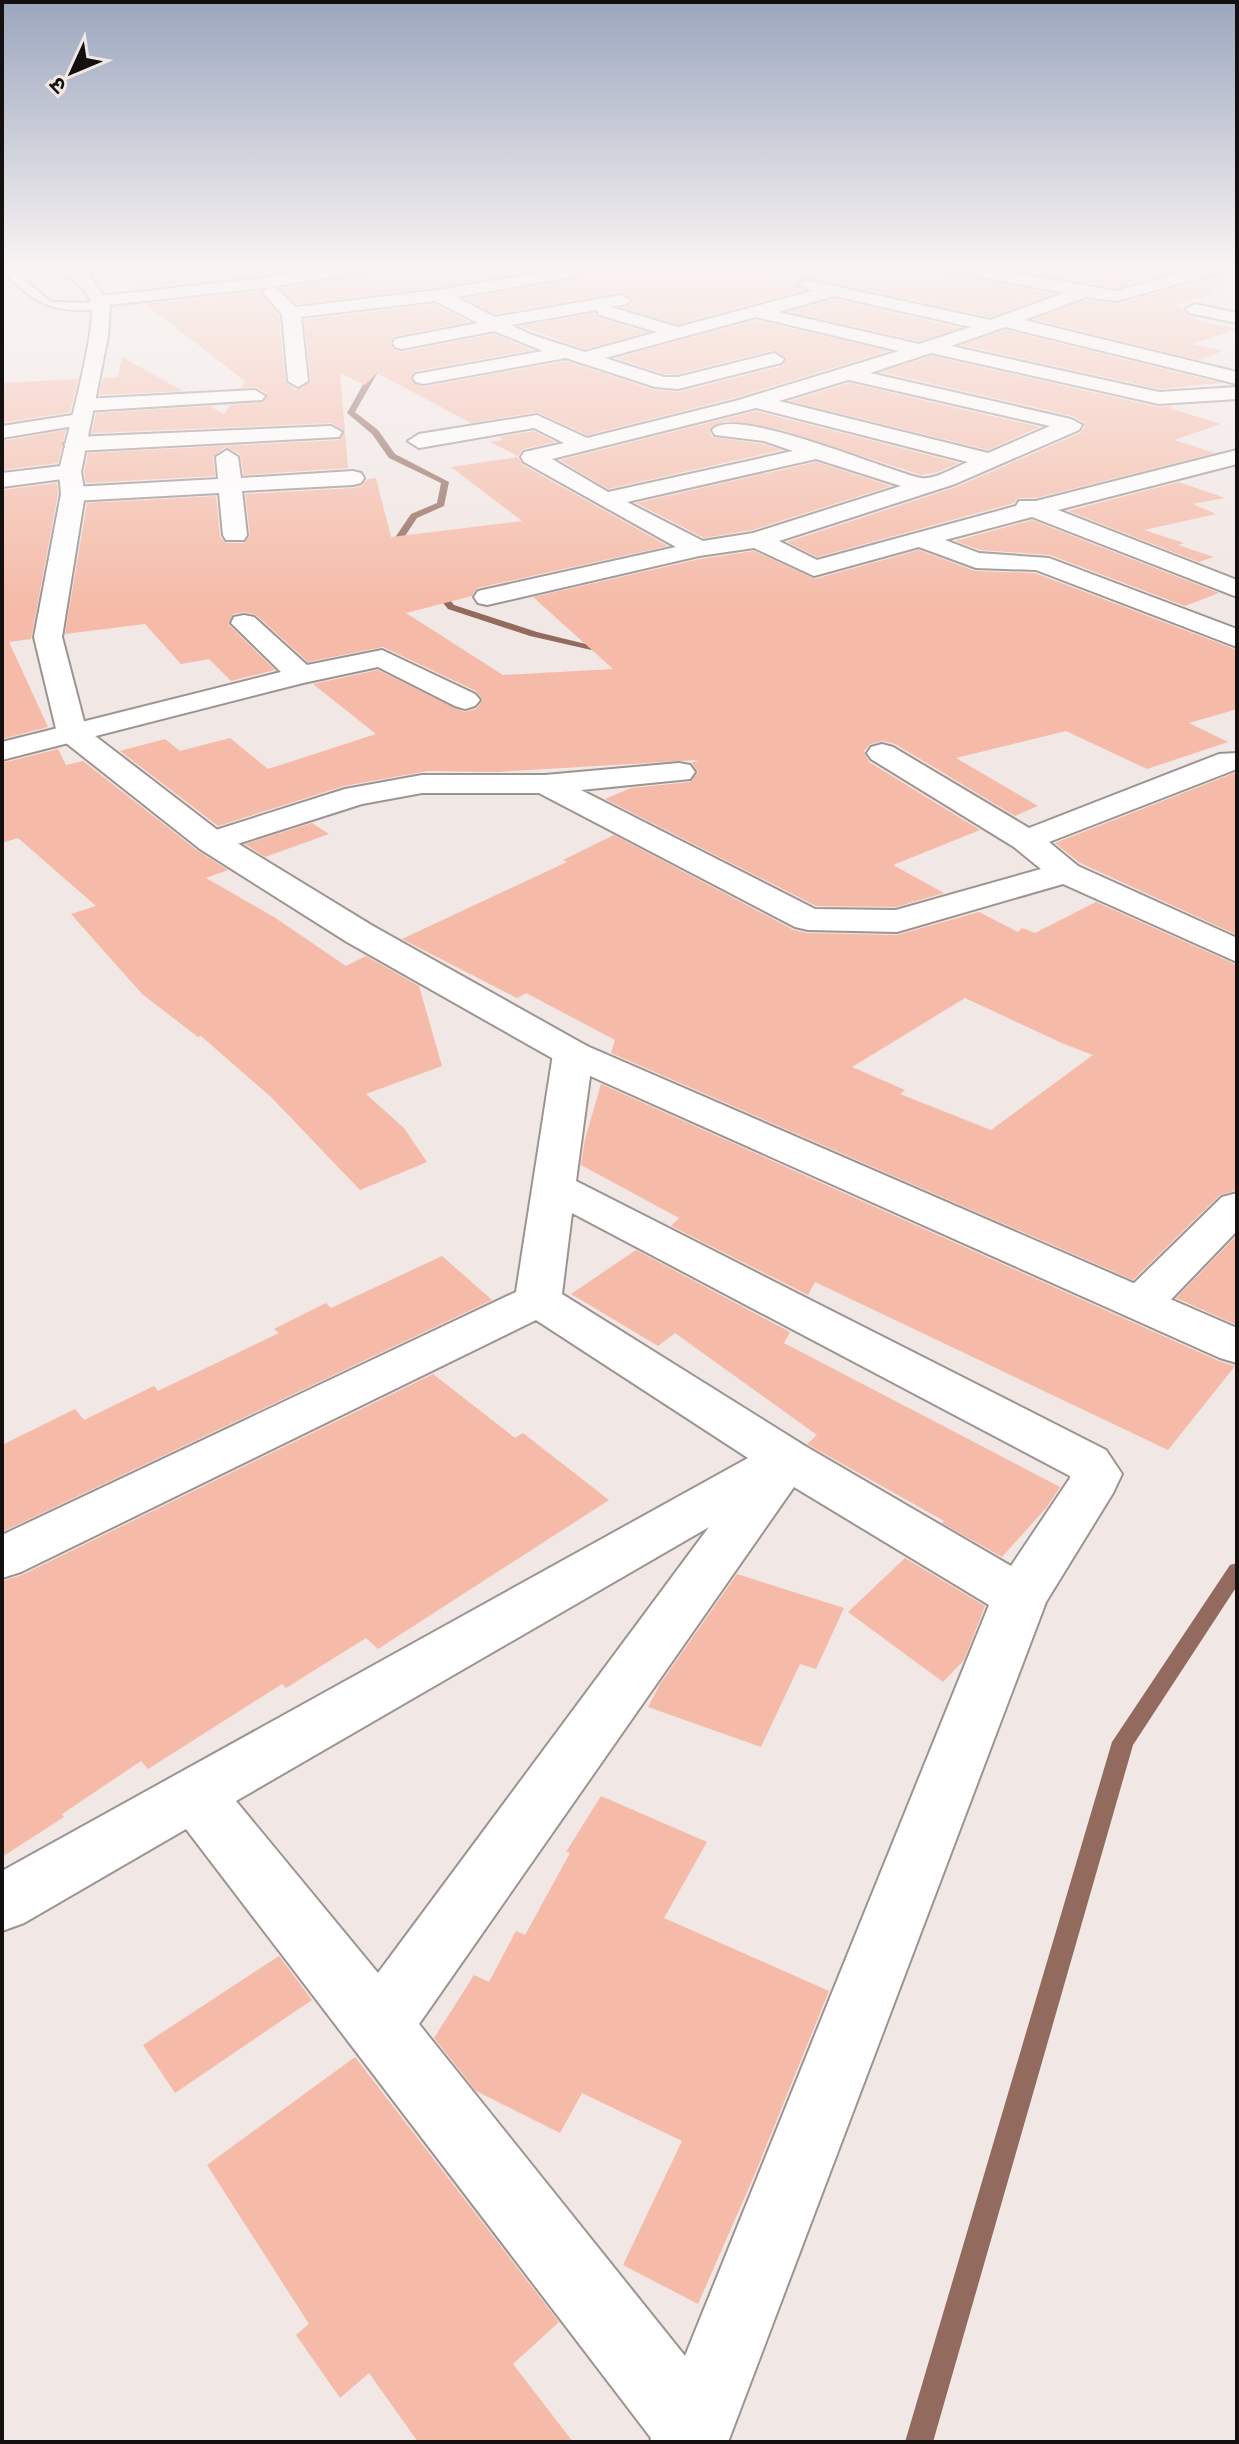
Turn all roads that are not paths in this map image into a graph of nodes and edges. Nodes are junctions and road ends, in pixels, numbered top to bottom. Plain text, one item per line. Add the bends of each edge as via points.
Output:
1 (90, 378) edge
2 (646, 378) edge
3 (704, 378) edge
4 (837, 378) edge
5 (861, 378) edge
6 (1065, 378) edge
7 (1237, 393) edge
8 (255, 396) dead end
9 (758, 402) junction
10 (693, 420) junction
11 (2, 432) edge
12 (331, 432) dead end
13 (223, 435) junction
14 (419, 441) dead end
15 (584, 445) junction
16 (76, 447) junction
17 (816, 452) junction
18 (1237, 457) edge
19 (992, 461) junction
20 (353, 478) dead end
21 (2, 480) edge
22 (936, 482) junction
23 (233, 486) junction
24 (605, 500) junction
25 (1034, 508) junction
26 (235, 535) dead end
27 (919, 539) junction
28 (757, 540) junction
29 (699, 549) junction
30 (1237, 589) edge
31 (487, 597) dead end
32 (244, 623) dead end
33 (1237, 639) edge
34 (301, 675) junction
35 (465, 700) dead end
36 (72, 733) junction
37 (2, 751) edge
38 (882, 753) dead end
39 (1230, 761) dead end
40 (679, 772) dead end
41 (545, 784) junction
42 (1026, 840) junction
43 (212, 842) junction
44 (1066, 873) junction
45 (1237, 951) edge
46 (573, 1054) junction
47 (554, 1186) junction
48 (1237, 1206) edge
49 (538, 1300) junction
50 (1140, 1304) junction
51 (1234, 1346) edge
52 (787, 1459) junction
53 (2, 1558) edge
54 (1020, 1597) junction
55 (194, 1794) junction
56 (2, 1903) edge
57 (379, 2025) junction
58 (692, 2436) edge

1 - 16 street
2 - 3 street via 678,383
4 - 9 street
5 - 19 street via 1071,425
6 - 7 street via 1159,398
8 - 16 street
9 - 10 street
9 - 19 street
10 - 15 street
10 - 17 street via 767,435
11 - 16 street
12 - 13 street
13 - 16 street
13 - 23 street
14 - 15 street via 537,421
15 - 24 street via 532,457
16 - 21 street
16 - 23 street
16 - 36 street via 48,637
17 - 22 street
17 - 24 street
18 - 25 street
19 - 22 street
20 - 23 street
22 - 25 street
22 - 28 street
23 - 26 street
24 - 29 street
25 - 27 street
25 - 30 street
27 - 28 street via 814,568
27 - 33 street via 976,560 1040,563
28 - 29 street
29 - 31 street
32 - 34 street
34 - 35 street via 382,658
34 - 36 street
36 - 37 street
36 - 43 street
38 - 42 street
39 - 42 street
40 - 41 street
41 - 43 street via 422,784 356,796
41 - 44 street via 808,919 897,921
42 - 44 street
43 - 46 street via 360,934
44 - 45 street
46 - 47 street
46 - 50 street
47 - 49 street
47 - 54 street via 1088,1463 1095,1480
48 - 50 street
49 - 52 street
49 - 53 street
50 - 51 street
52 - 54 street
52 - 55 street
52 - 57 street
54 - 58 street
55 - 56 street
55 - 57 street
57 - 58 street

